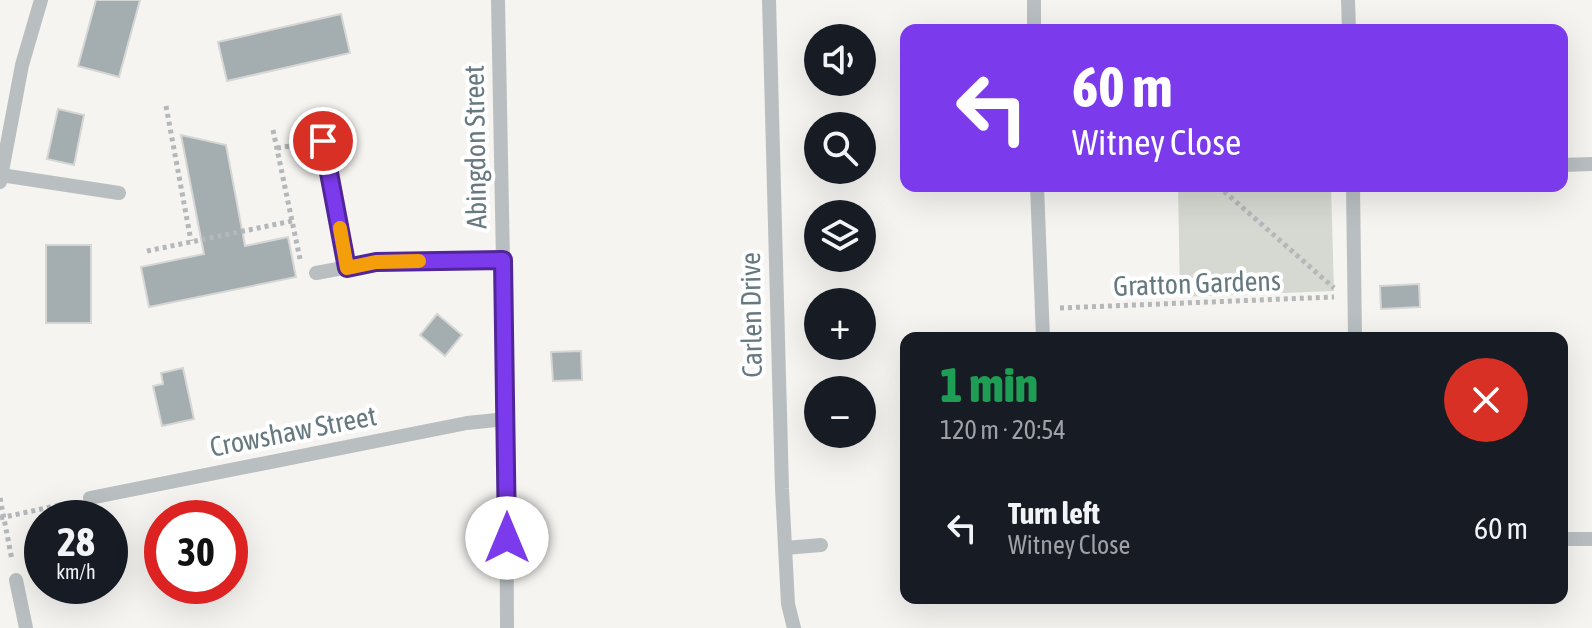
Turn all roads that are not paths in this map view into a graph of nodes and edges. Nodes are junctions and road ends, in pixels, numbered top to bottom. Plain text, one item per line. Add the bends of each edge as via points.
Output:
1 (41, 0) edge
2 (498, 0) edge
3 (769, 0) edge
4 (1034, 0) edge
5 (1348, 0) edge
6 (1034, 24) edge
7 (1349, 24) edge
8 (323, 141) dead end
9 (1592, 164) edge
10 (1568, 165) edge
11 (1, 175) edge
12 (0, 182) edge
13 (1037, 192) edge
14 (1353, 192) edge
15 (119, 193) dead end
16 (503, 260) junction
17 (347, 268) junction
18 (309, 270) road end
19 (1043, 332) edge
20 (1355, 332) edge
21 (506, 419) junction
22 (90, 498) road end
23 (1568, 539) edge
24 (1592, 539) edge
25 (821, 545) dead end
26 (785, 548) junction
27 (16, 580) road end
28 (26, 628) edge
29 (507, 628) edge
30 (794, 628) edge

1 - 11 street via 22,65
2 - 16 street, Abingdon Street
3 - 26 street, Carlen Drive
4 - 6 street
5 - 7 street
8 - 17 street
9 - 10 street
11 - 12 street
11 - 15 street
13 - 19 street
14 - 20 street
16 - 17 street via 376,262
16 - 21 street, Abingdon Street
17 - 18 street
21 - 22 street, Crowshaw Street
21 - 29 street, Abingdon Street
23 - 24 street
25 - 26 street
26 - 30 street, Carlen Drive
27 - 28 street

